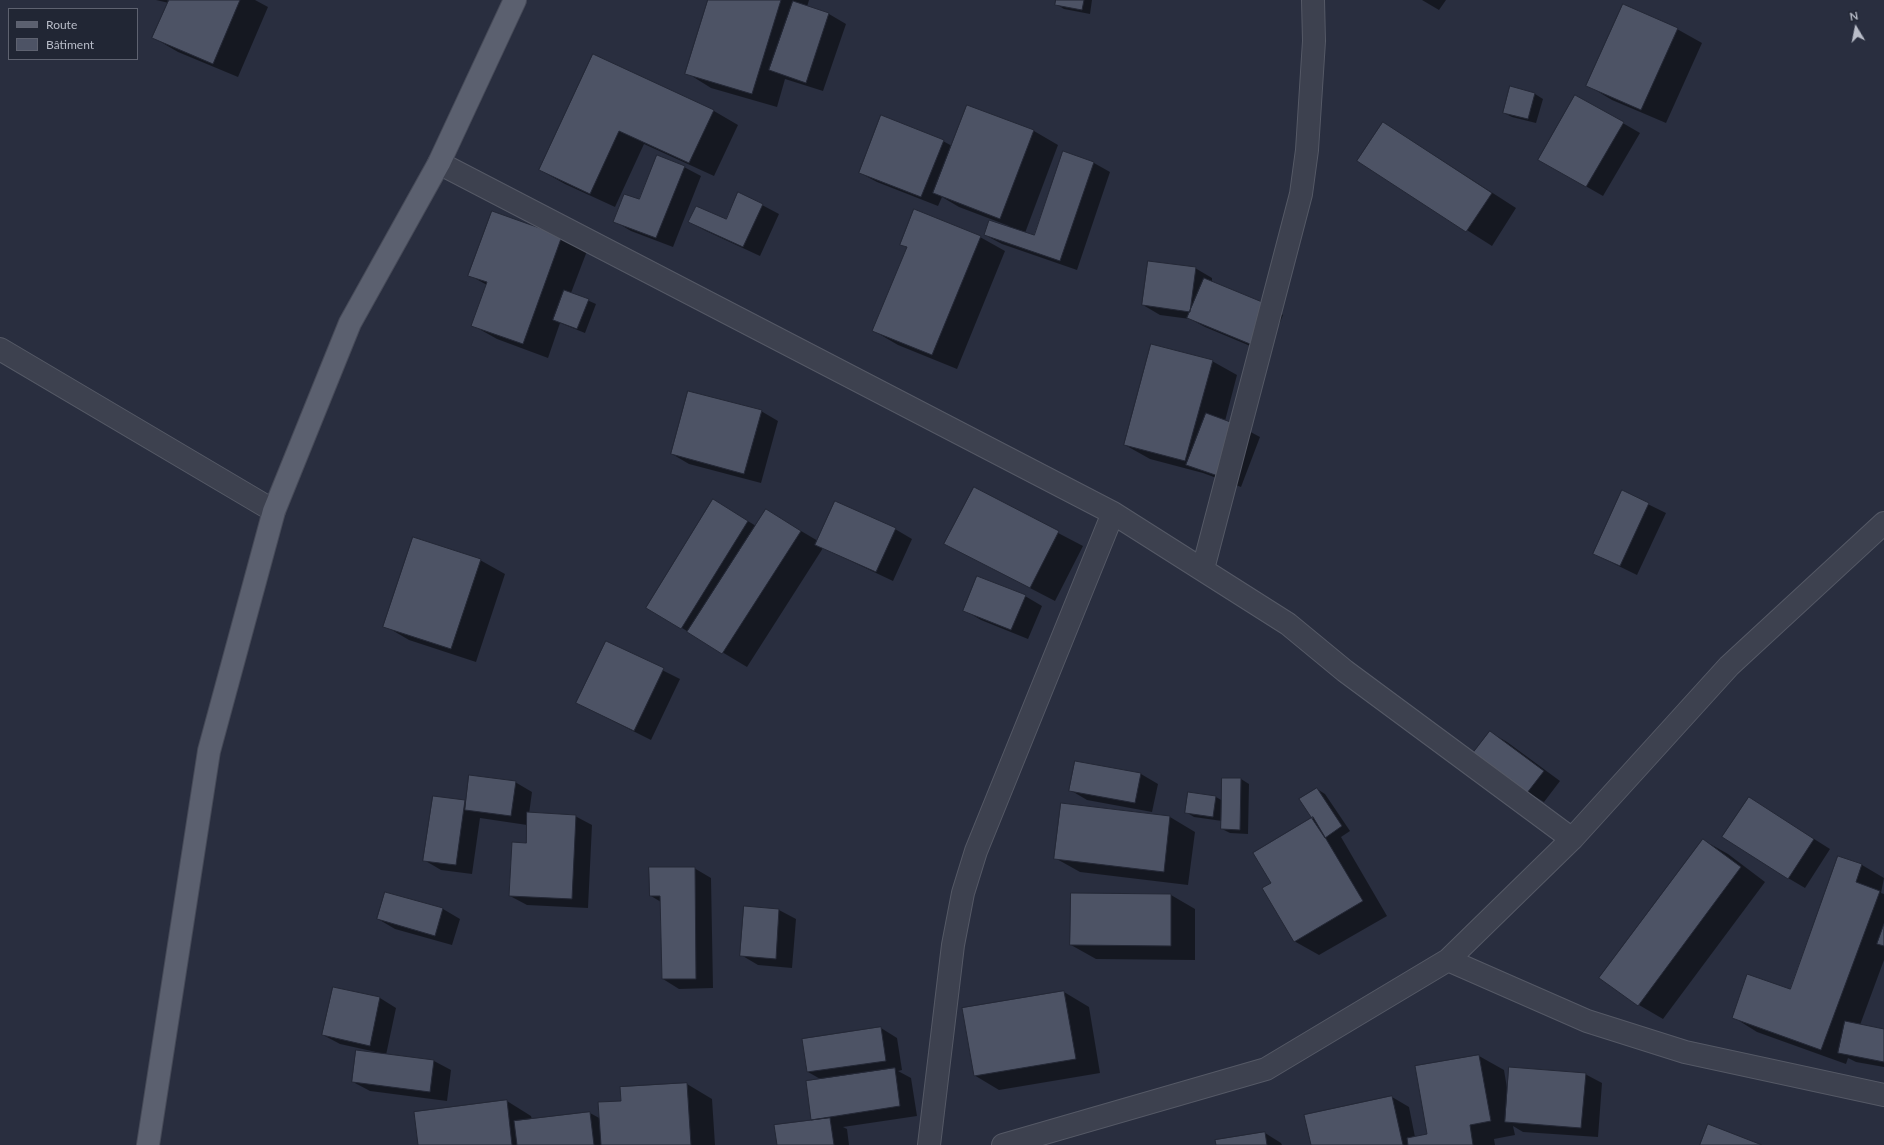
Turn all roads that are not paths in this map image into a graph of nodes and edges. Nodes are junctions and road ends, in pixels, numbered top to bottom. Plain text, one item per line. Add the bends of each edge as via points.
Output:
1 (515, 0) edge
2 (1313, 0) edge
3 (439, 163) junction
4 (0, 350) edge
5 (274, 511) junction
6 (1113, 513) junction
7 (1884, 523) edge
8 (1203, 570) junction
9 (1572, 839) junction
10 (1448, 960) junction
11 (1884, 1095) edge
12 (148, 1145) edge
13 (929, 1145) edge
14 (1003, 1145) edge

1 - 3 main road
2 - 8 street via 1314,41 1307,150 1301,194
3 - 5 main road via 350,323
3 - 6 street
4 - 5 street
5 - 12 main road via 209,751
6 - 8 street
6 - 13 street via 976,851 963,893 953,945
7 - 9 street via 1729,666
8 - 9 street via 1288,624 1346,672
9 - 10 street
10 - 11 street via 1587,1021 1685,1052
10 - 14 street via 1266,1069

